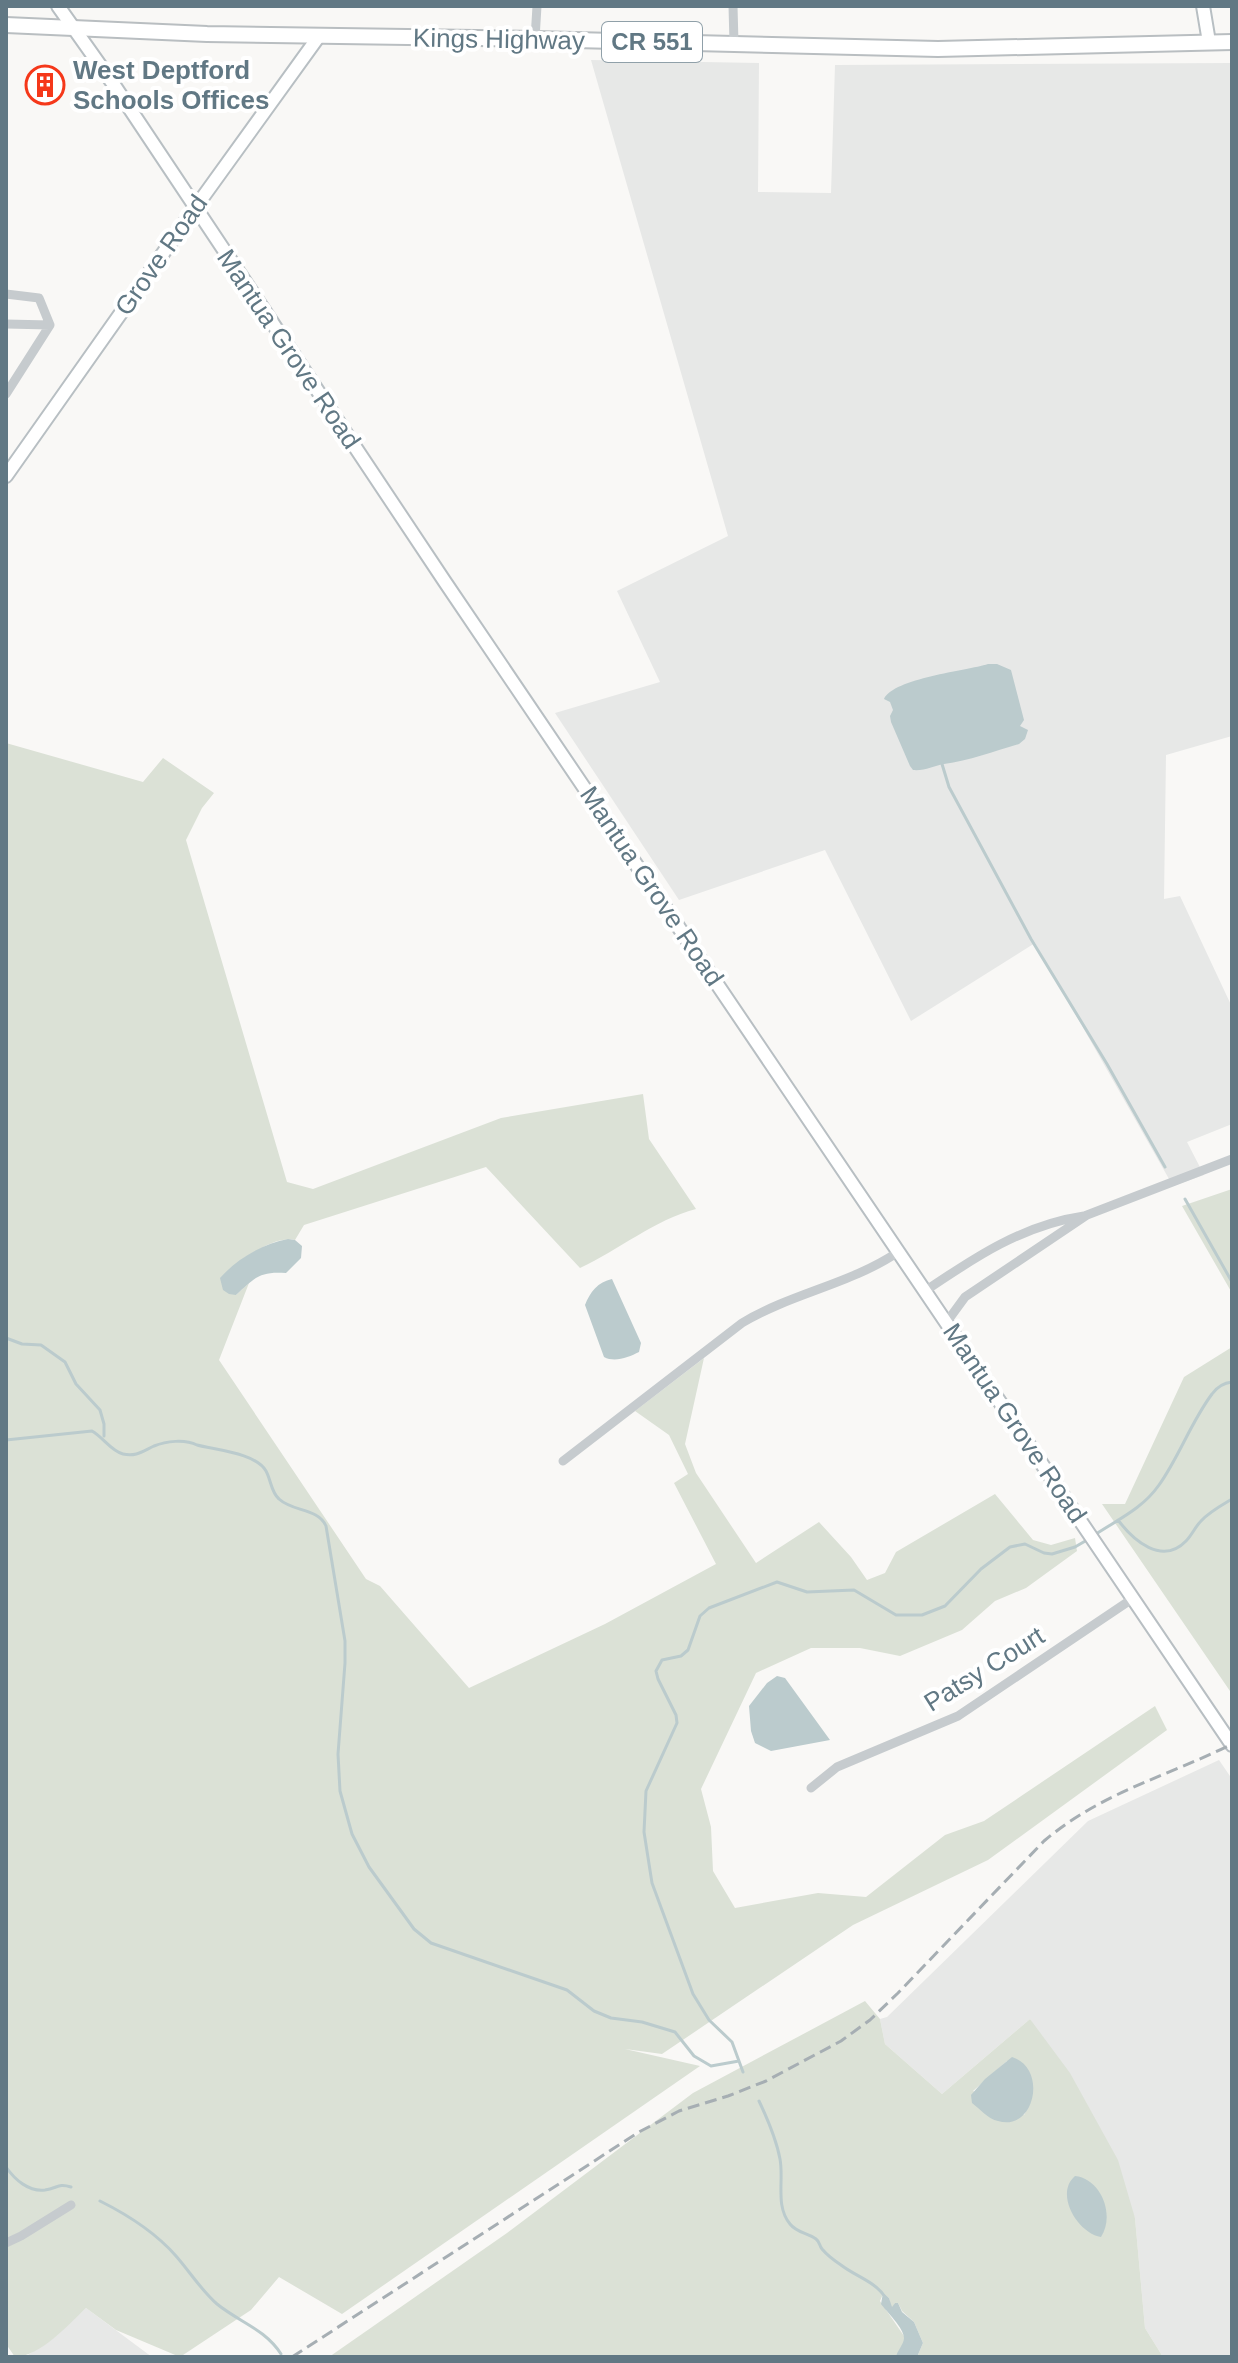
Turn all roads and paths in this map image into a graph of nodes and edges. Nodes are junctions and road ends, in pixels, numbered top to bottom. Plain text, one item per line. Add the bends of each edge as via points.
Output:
1 (58, 6) edge
2 (537, 6) edge
3 (733, 6) edge
4 (1203, 6) edge
5 (6, 25) edge
6 (72, 28) junction
7 (319, 36) junction
8 (535, 39) junction
9 (1209, 42) junction
10 (1232, 42) edge
11 (734, 43) junction
12 (195, 208) junction
13 (6, 294) edge
14 (6, 324) edge
15 (50, 325) junction
16 (6, 394) edge
17 (6, 476) edge
18 (1232, 1159) edge
19 (1087, 1215) junction
20 (898, 1252) junction
21 (925, 1291) junction
22 (946, 1323) junction
23 (563, 1461) dead end
24 (1132, 1599) junction
25 (1232, 1745) edge
26 (811, 1788) dead end
27 (71, 2205) dead end
28 (6, 2243) edge

1 - 6 main road, Mantua Grove Road
2 - 8 street
3 - 11 street
4 - 9 main road
5 - 6 main road, Kings Highway / CR 551
6 - 7 main road, Kings Highway / CR 551
6 - 12 main road, Mantua Grove Road
7 - 8 main road, Kings Highway / CR 551
7 - 12 main road, Grove Road
8 - 11 main road, Kings Highway / CR 551
9 - 10 main road, Kings Highway / CR 551
9 - 11 main road, Kings Highway / CR 551 via 938,49
12 - 17 main road, Grove Road
12 - 20 main road, Mantua Grove Road
13 - 15 street via 39,298
14 - 15 street
15 - 16 street
18 - 19 street
19 - 21 street via 1057,1220 1006,1240
19 - 22 street via 965,1297
20 - 21 main road, Mantua Grove Road
20 - 23 street via 879,1265 753,1316
21 - 22 main road, Mantua Grove Road
22 - 24 main road, Mantua Grove Road
24 - 25 main road, Mantua Grove Road
24 - 26 street, Patsy Court via 958,1716 837,1767
27 - 28 street

